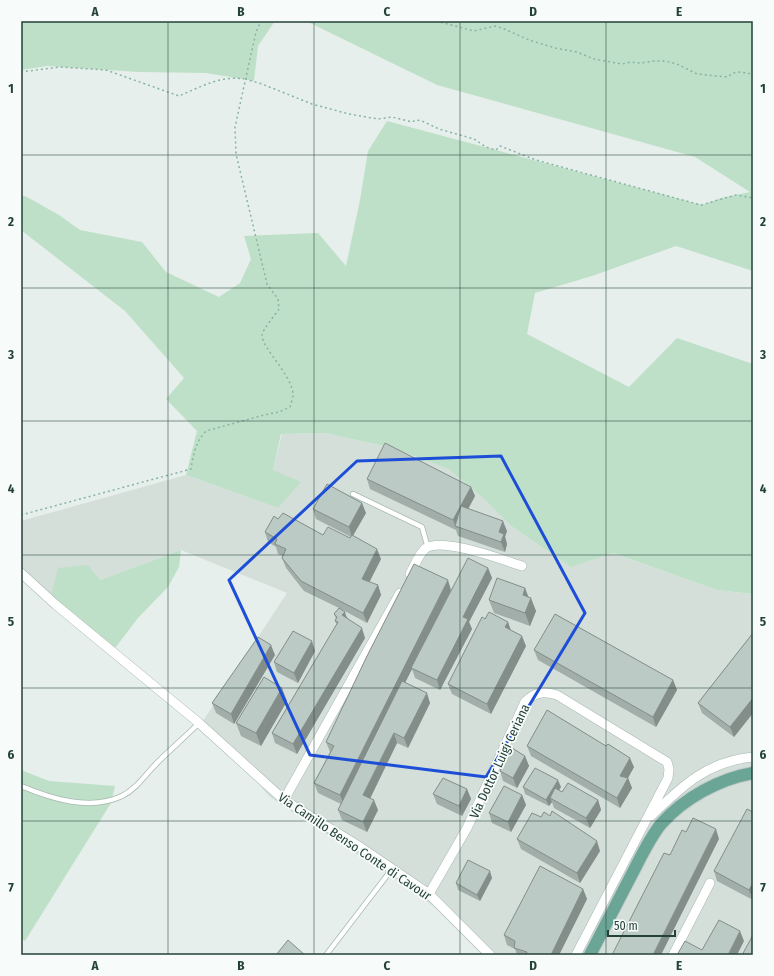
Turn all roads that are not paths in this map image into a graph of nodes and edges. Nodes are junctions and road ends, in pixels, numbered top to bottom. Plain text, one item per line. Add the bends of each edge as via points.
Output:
1 (353, 494) dead end
2 (428, 548) junction
3 (522, 566) dead end
4 (21, 573) edge
5 (199, 723) junction
6 (753, 757) edge
7 (753, 773) edge
8 (21, 786) edge
9 (284, 800) junction
10 (645, 822) junction
11 (392, 869) junction
12 (710, 884) dead end
13 (429, 894) junction
14 (326, 955) edge
15 (490, 955) edge
16 (576, 955) edge
17 (590, 955) edge
18 (673, 955) edge

1 - 2 lane via 422,527
2 - 3 street via 452,545
2 - 9 street via 421,555
4 - 5 street, Via Camillo Benso Conte di Cavour
5 - 8 lane via 150,769 136,786 122,796 106,802 73,802
5 - 9 street, Via Camillo Benso Conte di Cavour
6 - 10 street, Via Dottor Luigi Ceriana via 719,765 696,776
7 - 17 main road via 720,783 697,794 680,805 661,824
9 - 11 street, Via Camillo Benso Conte di Cavour
10 - 13 street, Via Dottor Luigi Ceriana via 668,778 667,762 557,695 539,692 525,702 467,828
10 - 16 street, Via Dottor Luigi Ceriana
11 - 13 street, Via Camillo Benso Conte di Cavour
11 - 14 lane
12 - 18 street
13 - 15 street, Via Camillo Benso Conte di Cavour

